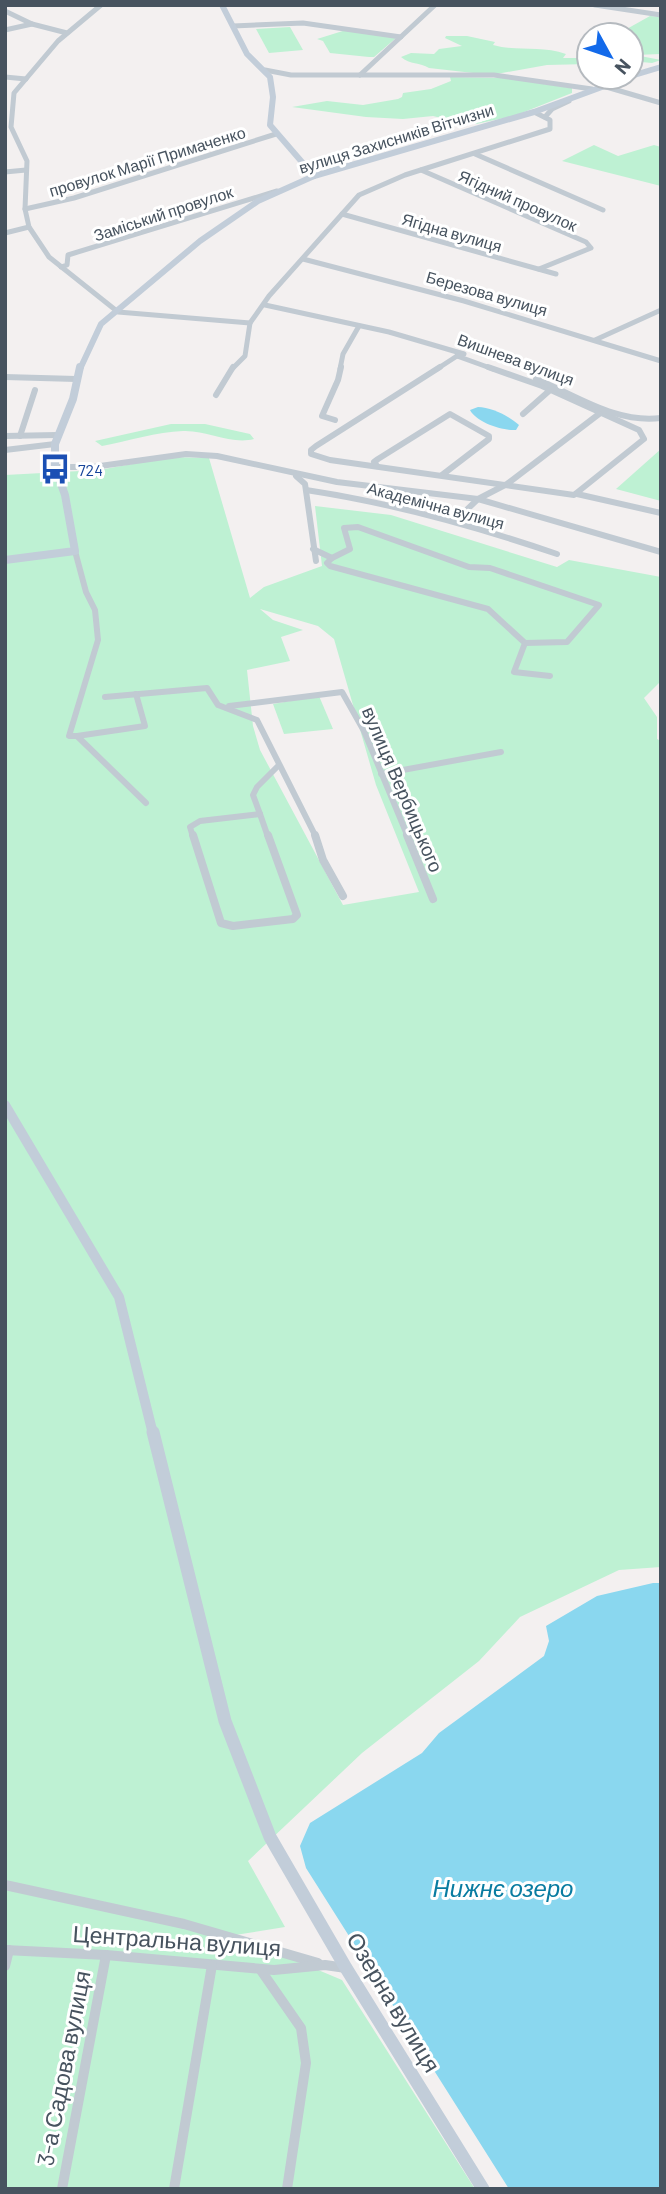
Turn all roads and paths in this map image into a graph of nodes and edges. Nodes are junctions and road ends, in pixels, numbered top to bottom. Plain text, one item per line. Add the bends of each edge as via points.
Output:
1 (101, 5) edge
2 (222, 5) edge
3 (435, 5) edge
4 (594, 5) edge
5 (5, 11) edge
6 (661, 15) edge
7 (32, 24) junction
8 (233, 26) junction
9 (5, 30) edge
10 (67, 33) junction
11 (401, 37) junction
12 (265, 70) junction
13 (360, 75) junction
14 (5, 76) edge
15 (26, 79) junction
16 (575, 91) edge
17 (577, 91) joint
18 (620, 91) edge
19 (661, 103) edge
20 (534, 111) junction
21 (545, 117) junction
22 (276, 134) junction
23 (475, 154) junction
24 (26, 170) junction
25 (421, 170) junction
26 (5, 172) edge
27 (314, 176) junction
28 (281, 190) junction
29 (25, 209) junction
30 (603, 210) dead end
31 (342, 214) junction
32 (29, 227) junction
33 (5, 233) edge
34 (303, 259) junction
35 (61, 267) junction
36 (539, 269) junction
37 (556, 274) dead end
38 (265, 305) junction
39 (661, 310) edge
40 (118, 312) junction
41 (250, 323) junction
42 (359, 326) junction
43 (595, 340) junction
44 (460, 355) junction
45 (661, 361) edge
46 (5, 377) edge
47 (76, 379) junction
48 (35, 390) dead end
49 (549, 391) junction
50 (216, 395) dead end
51 (523, 414) dead end
52 (599, 414) junction
53 (661, 418) edge
54 (335, 420) dead end
55 (5, 436) edge
56 (20, 436) junction
57 (56, 440) junction
58 (5, 450) edge
59 (377, 466) junction
60 (55, 467) junction
61 (294, 474) junction
62 (442, 475) junction
63 (507, 484) junction
64 (306, 490) junction
65 (577, 494) junction
66 (478, 499) junction
67 (661, 513) edge
68 (455, 522) junction
69 (313, 549) junction
70 (75, 551) junction
71 (661, 552) edge
72 (557, 554) dead end
73 (332, 558) junction
74 (5, 560) edge
75 (316, 561) dead end
76 (525, 643) junction
77 (550, 676) dead end
78 (136, 694) junction
79 (105, 698) dead end
80 (229, 708) junction
81 (77, 736) junction
82 (501, 752) dead end
83 (278, 766) junction
84 (380, 774) junction
85 (146, 803) dead end
86 (261, 814) junction
87 (343, 896) dead end
88 (433, 899) dead end
89 (5, 1105) edge
90 (5, 1885) edge
91 (7, 1950) edge
92 (106, 1955) junction
93 (212, 1965) junction
94 (325, 1965) junction
95 (5, 1966) edge
96 (346, 1968) junction
97 (260, 1969) junction
98 (62, 2189) edge
99 (174, 2189) edge
100 (287, 2189) edge
101 (483, 2189) edge

1 - 10 street
2 - 8 street
3 - 11 street
4 - 6 street
5 - 7 street
7 - 9 street
7 - 10 street
8 - 11 street via 303,23
8 - 12 street via 247,54
10 - 15 street
11 - 13 street
12 - 13 street via 291,75
12 - 22 street via 274,97 269,117
13 - 16 street via 494,75
14 - 15 street
15 - 24 street via 14,93 11,119
17 - 20 street, вулиця Захисників Вітчизни
17 - 21 street
18 - 19 street
20 - 21 street
20 - 27 street, вулиця Захисників Вітчизни
21 - 23 street, вулиця Захисників Вітчизни via 550,129
22 - 27 street
22 - 29 street, провулок Марії Примаченко
23 - 25 street, вулиця Захисників Вітчизни
23 - 30 street, вулиця Захисників Вітчизни
24 - 26 street
24 - 29 street
25 - 31 street, вулиця Захисників Вітчизни via 359,195
25 - 36 street, Ягідний провулок via 591,248
27 - 28 street, вулиця Захисників Вітчизни
28 - 35 street, Заміський провулок via 68,255 67,265
28 - 40 street, вулиця Захисників Вітчизни via 200,241
29 - 32 street
31 - 34 street, вулиця Захисників Вітчизни
31 - 36 street, Ягідна вулиця
32 - 33 street
32 - 35 street
34 - 38 street, вулиця Захисників Вітчизни
34 - 43 street, Березова вулиця
35 - 40 street
36 - 37 street, Ягідна вулиця
38 - 41 street, вулиця Захисників Вітчизни
38 - 42 street, Вишнева вулиця
39 - 43 street
40 - 41 street
40 - 47 street, вулиця Захисників Вітчизни via 101,324
41 - 50 street, вулиця Захисників Вітчизни via 244,356
42 - 44 street, Вишнева вулиця
42 - 54 street via 343,354 338,380 322,416
43 - 45 street, Березова вулиця
44 - 49 street
44 - 53 street, Вишнева вулиця via 556,386 624,417
44 - 59 street via 311,450 311,454 330,460
46 - 47 street
47 - 57 street, вулиця Захисників Вітчизни
48 - 56 street
49 - 51 street
49 - 52 street
52 - 63 street
52 - 65 street via 639,430 644,439
55 - 56 street
56 - 57 street
57 - 58 street
57 - 60 street
59 - 62 street
59 - 62 street via 374,462 378,459 450,414 481,429 489,439
60 - 61 street via 93,467 194,454
60 - 70 street
61 - 64 street
61 - 66 street
62 - 63 street
63 - 65 street
63 - 66 street
64 - 68 street, Академічна вулиця
64 - 69 street
65 - 67 street
66 - 68 street
66 - 71 street
68 - 72 street, Академічна вулиця
69 - 73 street
69 - 75 street
70 - 74 street
70 - 81 street via 95,610 98,640 69,736
73 - 76 street via 327,563 330,566 488,609
73 - 76 street via 350,549 344,528 358,527 599,605 567,642
76 - 77 street via 514,672
78 - 79 street
78 - 80 street via 207,688 218,705
78 - 81 street via 145,726
80 - 83 street via 257,720
80 - 84 street, вулиця Вербицького via 342,692 364,731
81 - 85 street
82 - 84 street
83 - 86 street via 253,795
83 - 87 street
84 - 88 street, вулиця Вербицького
86 - 86 street via 297,915 233,926 221,923 190,827 200,821
89 - 96 street, Озерна вулиця via 119,1297 225,1721 270,1837
90 - 94 street via 184,1924
91 - 92 street, Центральна вулиця
91 - 95 street
92 - 93 street, Центральна вулиця
92 - 98 street, 3-а Садова вулиця
93 - 97 street, Центральна вулиця
93 - 99 street
94 - 96 street, Центральна вулиця
94 - 97 street, Центральна вулиця
96 - 101 street, Озерна вулиця
97 - 100 street via 301,2028 306,2063

